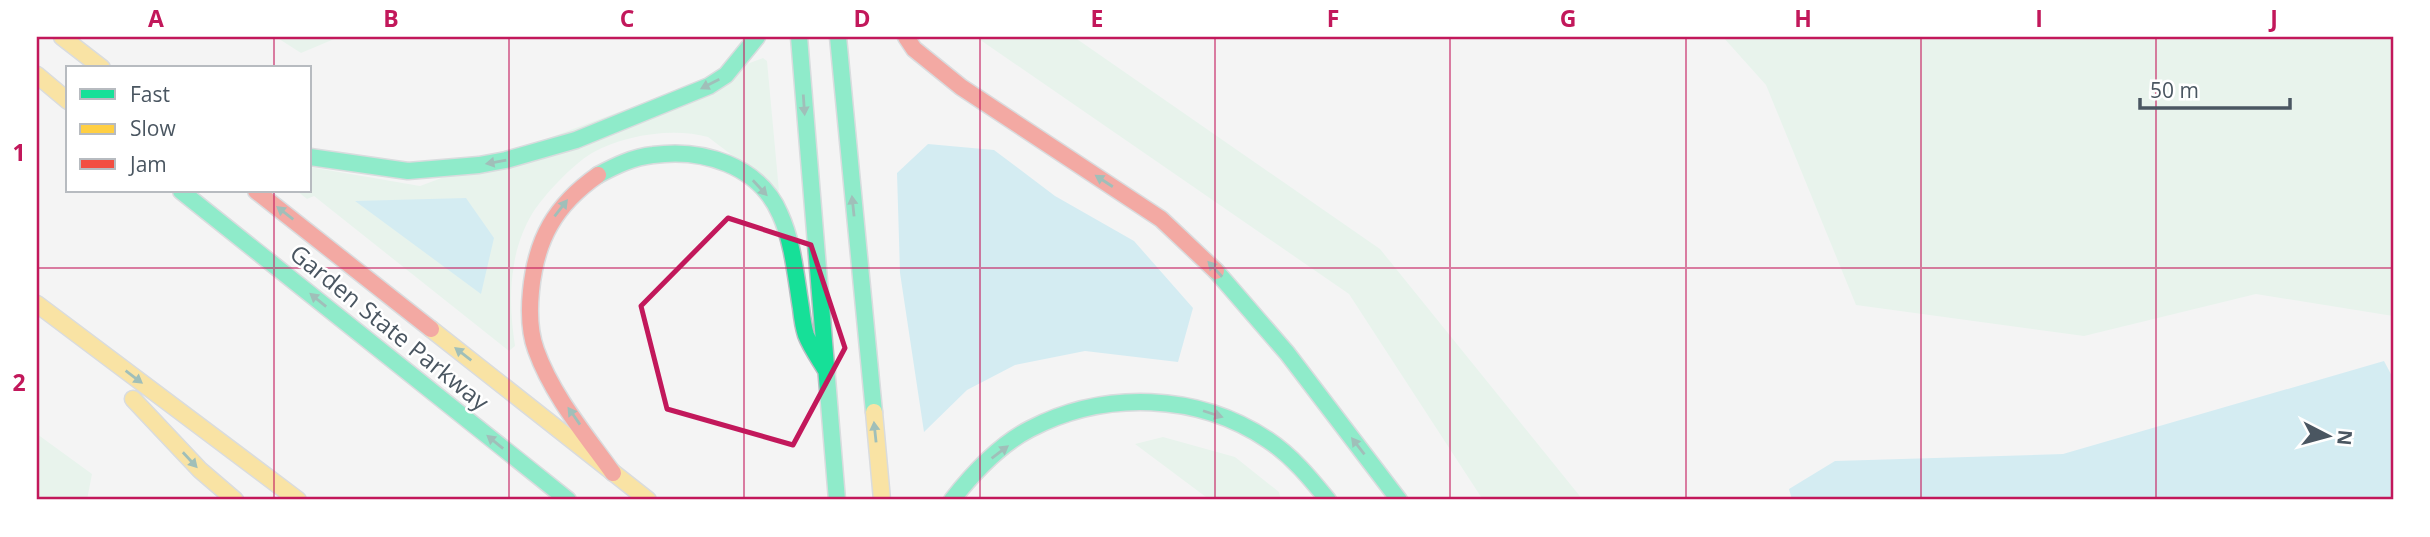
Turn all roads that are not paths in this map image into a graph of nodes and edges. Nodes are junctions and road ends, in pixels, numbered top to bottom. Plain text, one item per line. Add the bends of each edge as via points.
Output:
1 (62, 37) edge
2 (757, 37) edge
3 (799, 37) edge
4 (838, 37) edge
5 (906, 37) edge
6 (108, 65) edge
7 (37, 75) edge
8 (66, 98) edge
9 (312, 157) edge
10 (182, 192) edge
11 (257, 192) edge
12 (37, 304) edge
13 (60, 321) junction
14 (827, 372) junction
15 (613, 472) junction
16 (235, 500) edge
17 (298, 500) edge
18 (568, 500) edge
19 (648, 500) edge
20 (836, 500) edge
21 (882, 500) edge
22 (952, 500) edge
23 (1328, 500) edge
24 (1399, 500) edge

1 - 6 highway
2 -> 9 highway via 726,75 709,86 533,154 408,171
3 -> 14 highway
21 -> 4 highway
24 -> 5 highway via 1256,314 1187,240 961,87
7 - 8 highway
18 -> 10 highway, Garden State Parkway
15 -> 11 highway
12 - 13 highway
13 -> 16 highway via 200,470
13 -> 17 highway
15 -> 14 highway via 543,364 531,331 530,278 535,254 558,210 584,183 613,165 651,154 694,153 741,169 762,188 781,214 806,335
14 - 20 highway
15 - 19 highway
22 -> 23 highway via 974,472 1030,430 1082,408 1127,400 1167,402 1232,420 1294,460

